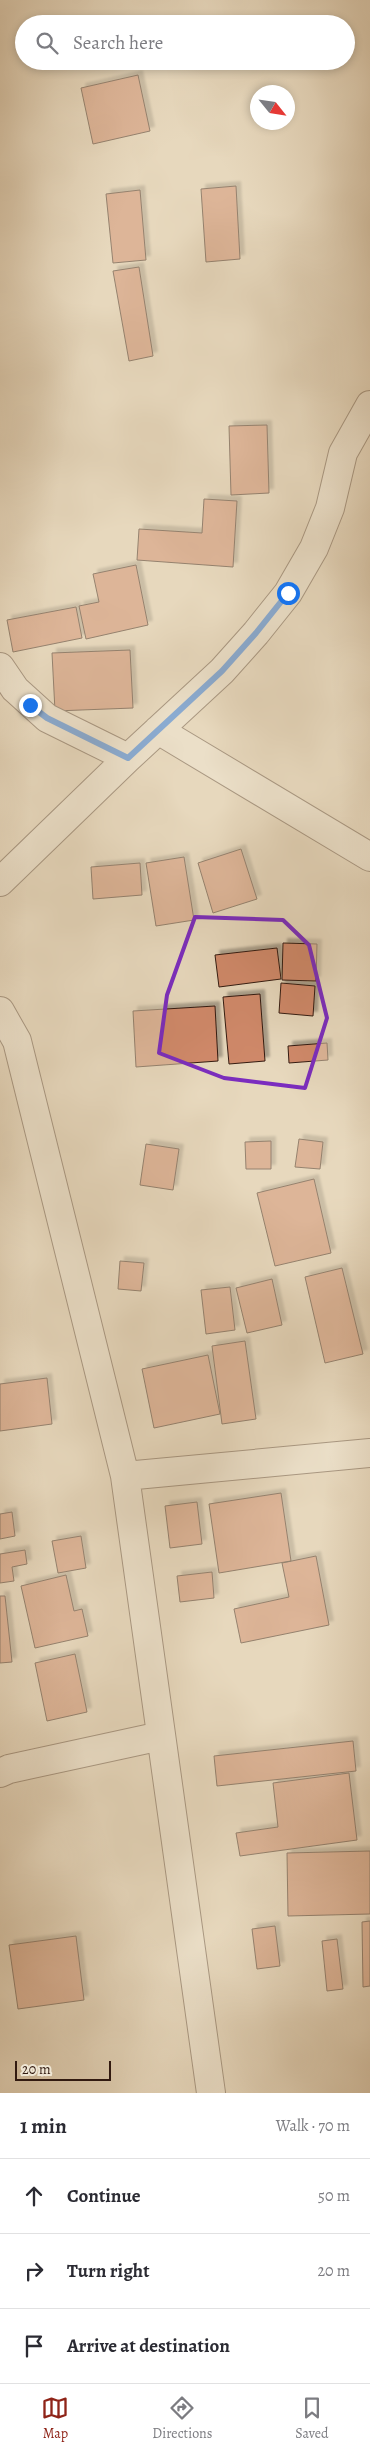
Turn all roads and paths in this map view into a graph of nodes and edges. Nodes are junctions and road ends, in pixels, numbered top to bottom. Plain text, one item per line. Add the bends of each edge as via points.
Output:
1 (370, 405) edge
2 (0, 667) edge
3 (158, 730) junction
4 (128, 758) junction
5 (370, 857) edge
6 (0, 882) edge
7 (0, 1011) edge
8 (370, 1453) edge
9 (125, 1476) junction
10 (161, 1736) junction
11 (0, 1773) edge
12 (211, 2093) edge

1 - 3 street via 343,453 330,508 314,548 288,593 222,671
2 - 4 street via 15,690 47,718
3 - 4 street
3 - 5 street
4 - 6 street
7 - 9 street via 18,1041
8 - 9 street
9 - 10 street
10 - 11 street
10 - 12 street

